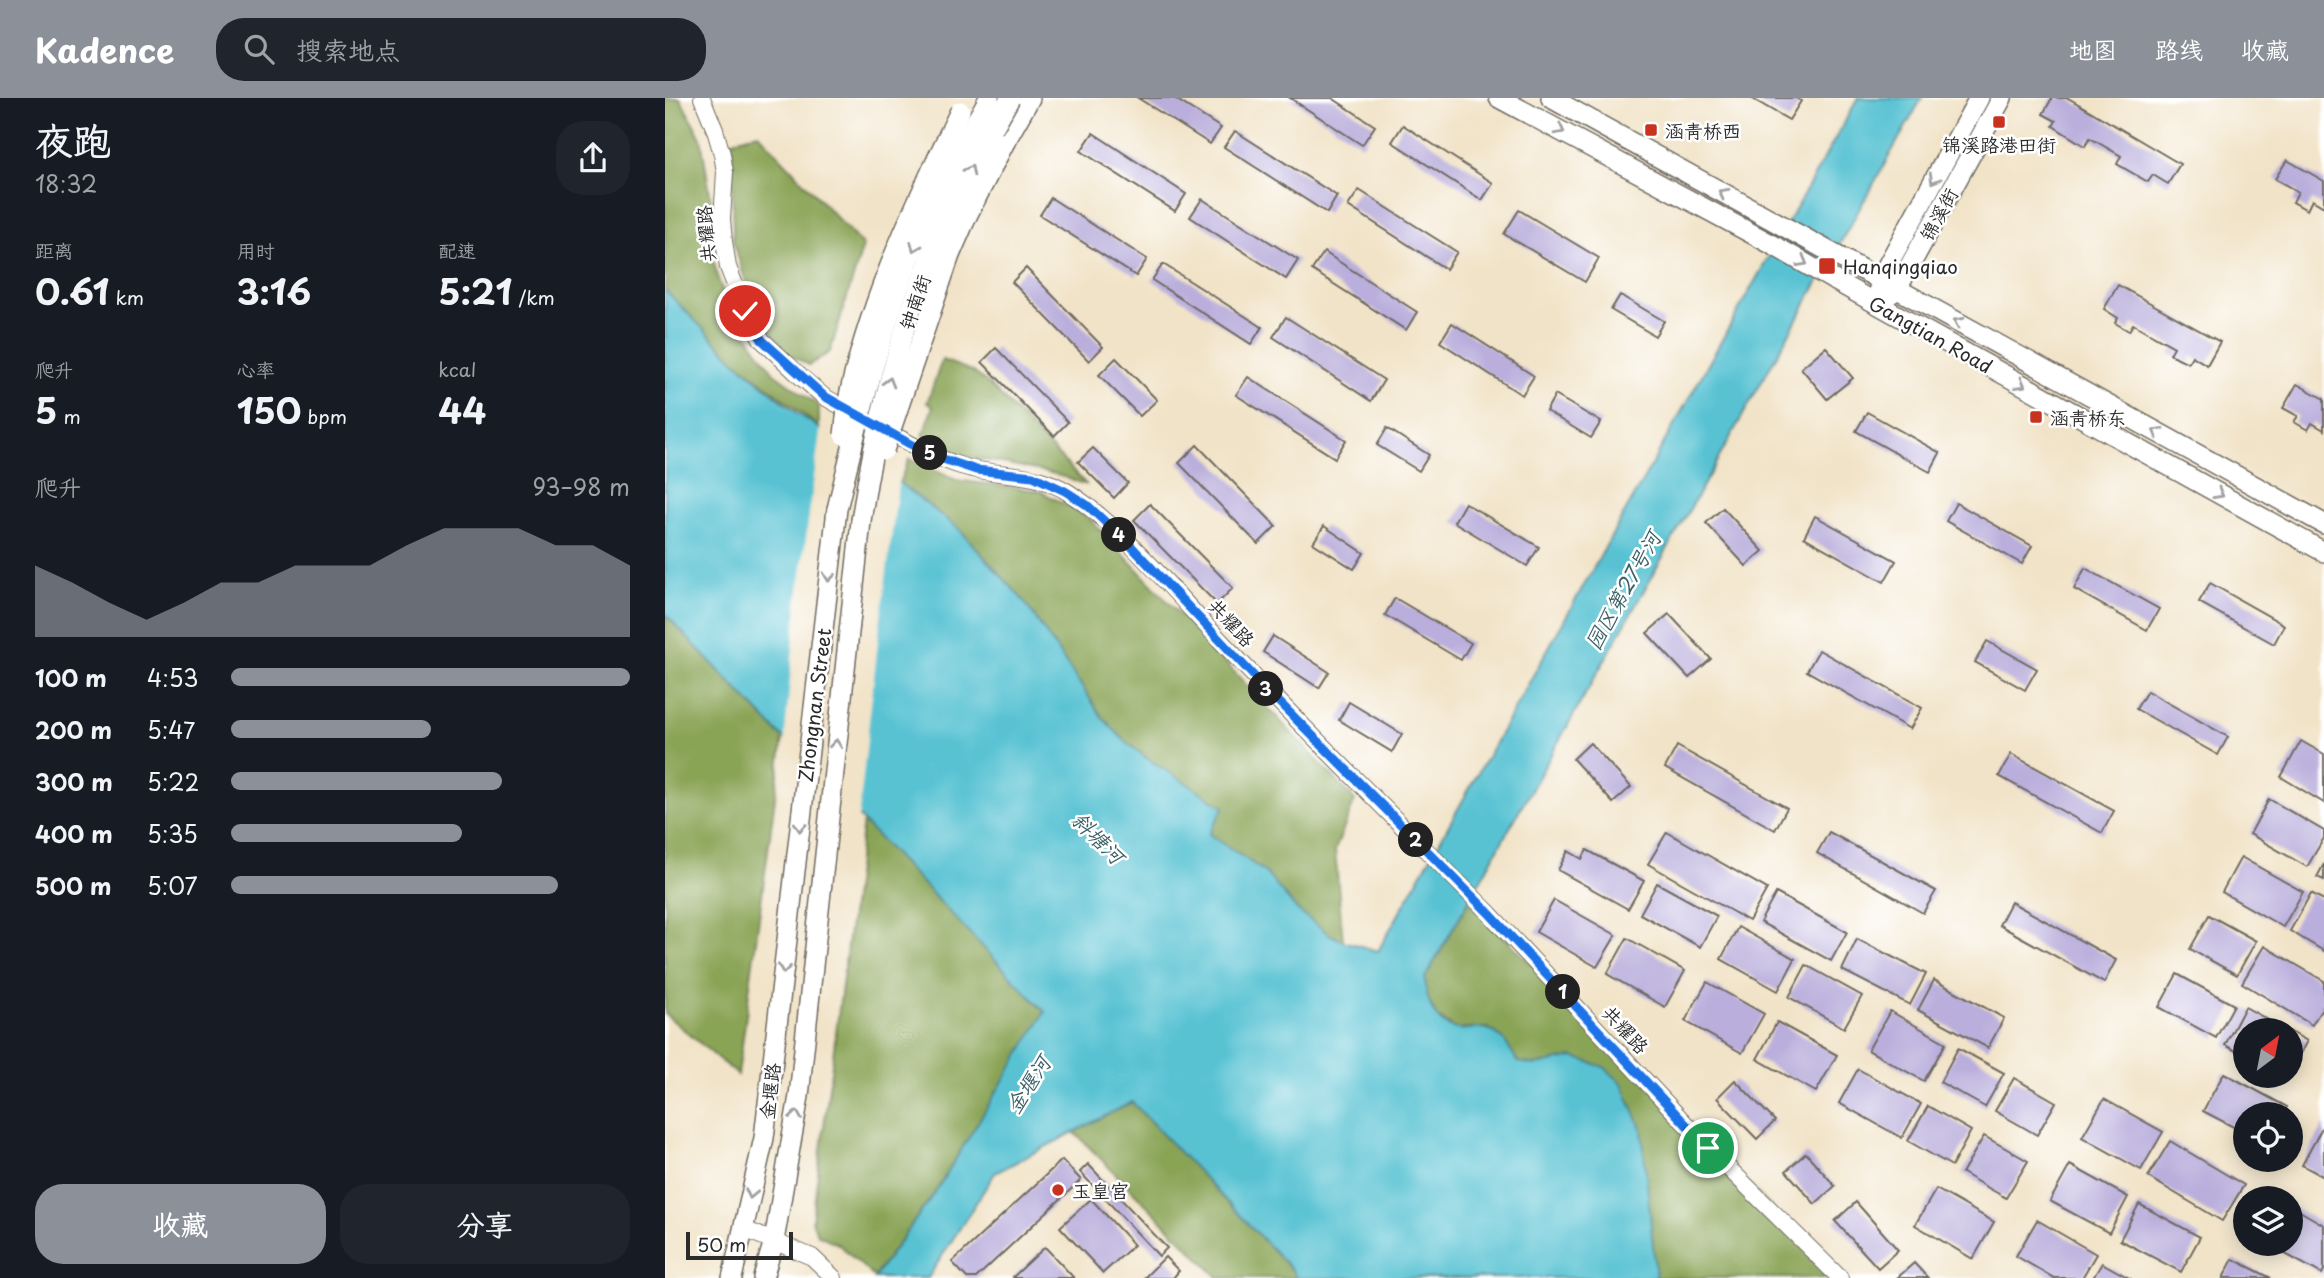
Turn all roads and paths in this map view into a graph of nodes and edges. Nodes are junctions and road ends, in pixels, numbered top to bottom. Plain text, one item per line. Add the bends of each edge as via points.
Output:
1 (702, 98) edge
2 (989, 98) edge
3 (1010, 98) edge
4 (1030, 98) edge
5 (1499, 98) edge
6 (1551, 98) edge
7 (1979, 98) edge
8 (2002, 98) edge
9 (964, 105) edge
10 (1889, 284) junction
11 (1877, 304) junction
12 (837, 509) junction
13 (861, 521) junction
14 (2324, 524) edge
15 (2324, 552) edge
16 (793, 901) joint
17 (818, 910) joint
18 (744, 1229) junction
19 (774, 1241) junction
20 (731, 1278) edge
21 (763, 1278) edge
22 (834, 1278) edge
23 (1840, 1278) edge

1 - 23 street, 共耀路, bridge via 725,172 722,219 728,267 741,304 762,340 824,396 910,444 960,466 1033,476 1087,505 1488,912 1708,1148
2 -> 12 main road, 钟南街, bridge via 940,191 899,285 867,385
13 -> 3 main road, 钟南街, bridge via 871,456 904,330 945,221
4 - 13 main road, bridge via 950,255
5 -> 11 main road, Gangtian Road, bridge
10 -> 6 main road, Gangtian Road, bridge
7 -> 10 main road, 锦溪街
8 - 10 main road, 锦溪街
9 - 12 main road, bridge via 905,229 867,328 850,389
10 - 11 main road, 锦溪街
14 -> 10 main road, Gangtian Road
11 -> 15 main road, Gangtian Road
12 -> 16 main road, Zhongnan Street
17 -> 13 main road, Zhongnan Street
16 -> 18 main road, 金堰路 via 764,1138
19 -> 17 main road, 金堰路 via 799,1096
18 - 19 street
18 - 20 main road, 金堰路
19 - 21 main road, 金堰路
19 - 22 street via 812,1257

